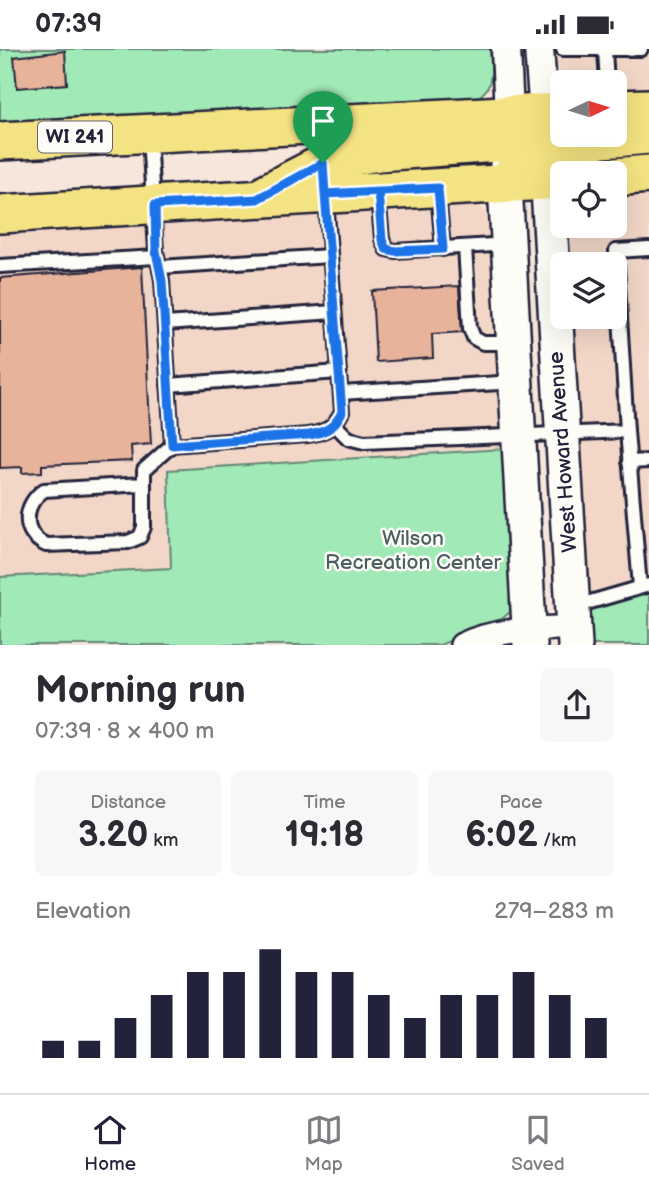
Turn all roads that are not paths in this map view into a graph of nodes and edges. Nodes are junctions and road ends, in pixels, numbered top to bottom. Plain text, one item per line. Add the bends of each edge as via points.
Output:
1 (506, 49) edge
2 (539, 49) edge
3 (563, 49) edge
4 (641, 49) edge
5 (605, 51) junction
6 (606, 70) edge
7 (649, 108) edge
8 (627, 109) edge
9 (534, 125) edge
10 (149, 133) junction
11 (649, 135) edge
12 (0, 141) edge
13 (550, 170) edge
14 (649, 174) edge
15 (627, 176) edge
16 (324, 179) junction
17 (550, 181) edge
18 (505, 184) junction
19 (438, 188) junction
20 (378, 191) junction
21 (155, 205) junction
22 (0, 214) edge
23 (556, 238) edge
24 (509, 244) junction
25 (465, 247) junction
26 (443, 249) junction
27 (649, 249) edge
28 (330, 256) junction
29 (159, 262) junction
30 (0, 266) edge
31 (334, 312) junction
32 (165, 324) junction
33 (514, 343) junction
34 (339, 372) junction
35 (517, 382) junction
36 (168, 385) junction
37 (341, 393) junction
38 (335, 425) junction
39 (627, 431) junction
40 (562, 432) junction
41 (519, 434) junction
42 (172, 445) junction
43 (629, 461) junction
44 (649, 461) edge
45 (143, 484) junction
46 (645, 586) edge
47 (574, 626) edge
48 (530, 637) edge
49 (462, 645) edge

1 - 9 street, West Howard Avenue
2 - 9 street, West Howard Avenue
3 - 5 lane
4 - 5 lane
5 - 6 lane
7 - 8 main road
9 - 10 main road, WI 241
9 - 11 main road
9 - 13 main road, West Howard Avenue
9 - 16 main road via 330,160
9 - 18 main road via 520,163
10 - 12 main road, WI 241
10 - 21 lane
14 - 15 main road
16 - 20 main road
16 - 21 main road via 257,199
16 - 28 lane
17 - 18 main road
18 - 19 main road
18 - 24 main road, West Howard Avenue
19 - 20 main road
19 - 26 lane
20 - 26 lane via 386,249
21 - 22 main road
21 - 29 lane
23 - 40 main road, West Howard Avenue
24 - 25 lane
24 - 33 main road, West Howard Avenue
25 - 26 lane
25 - 33 lane via 474,338 483,343
27 - 39 lane via 616,251
28 - 29 lane
28 - 31 lane
29 - 30 lane
29 - 32 lane
31 - 32 lane
31 - 34 lane
32 - 36 lane
33 - 35 main road, West Howard Avenue
34 - 36 lane
34 - 37 lane
35 - 37 lane
35 - 41 main road, West Howard Avenue
36 - 42 lane
37 - 38 lane via 342,412
38 - 41 lane via 348,438 364,442
38 - 42 lane via 309,435
39 - 40 lane
39 - 43 lane
40 - 41 lane
40 - 47 main road, West Howard Avenue
41 - 48 main road, West Howard Avenue
42 - 45 lane via 144,470
43 - 44 lane
43 - 46 lane
45 - 45 lane via 144,527 140,537 128,542 46,545 36,540 30,529 27,511 33,498 44,490
46 - 47 lane
47 - 48 street
48 - 49 street via 477,638

